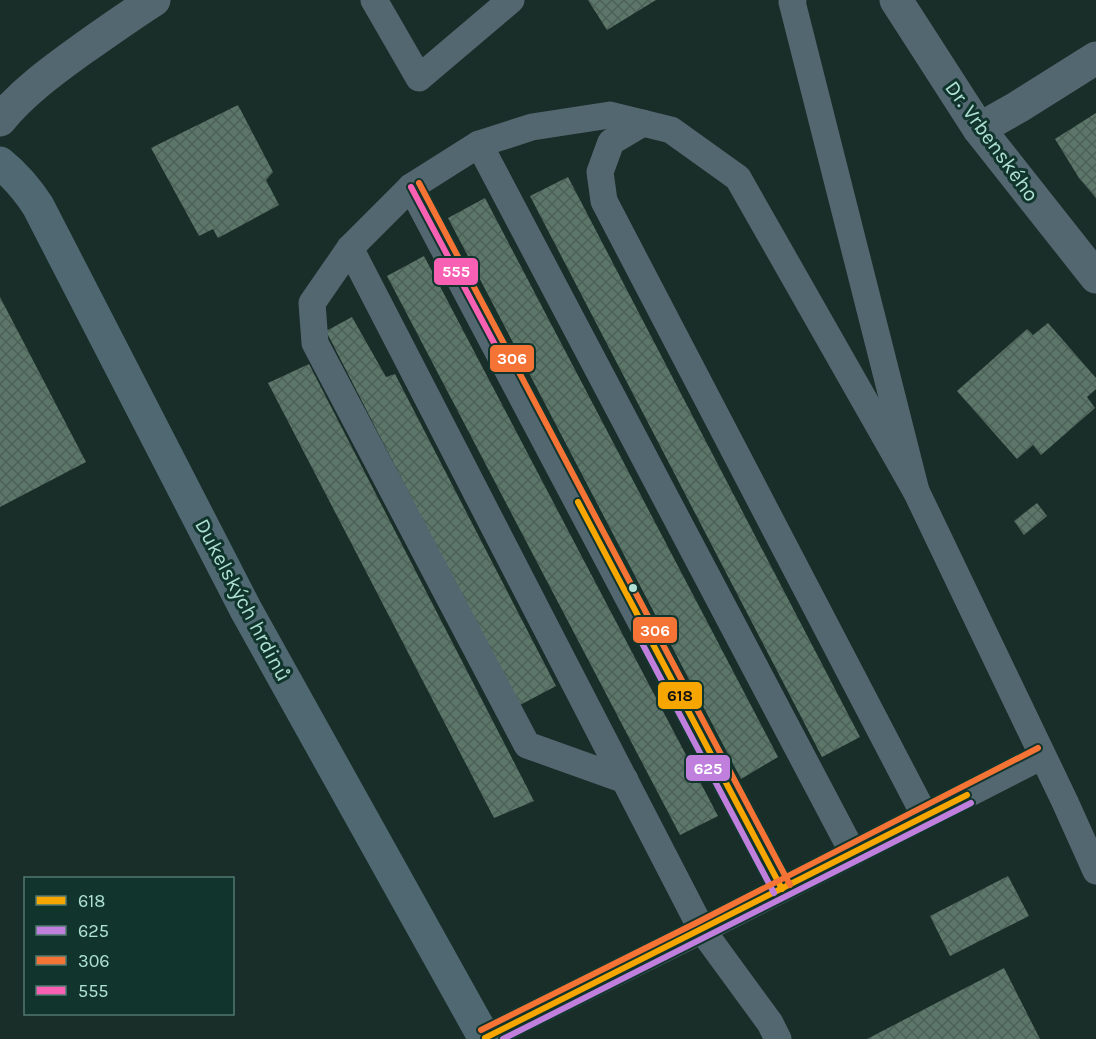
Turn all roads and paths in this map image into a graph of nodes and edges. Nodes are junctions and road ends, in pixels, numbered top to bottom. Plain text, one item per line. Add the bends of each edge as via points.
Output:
1 (154, 0) edge
2 (375, 0) edge
3 (511, 0) edge
4 (793, 0) edge
5 (896, 0) edge
6 (1096, 58) edge
7 (0, 120) edge
8 (643, 123) junction
9 (979, 129) junction
10 (479, 144) junction
11 (0, 164) edge
12 (411, 187) junction
13 (350, 248) junction
14 (1096, 277) edge
15 (916, 491) junction
16 (1042, 756) junction
17 (625, 780) junction
18 (925, 816) junction
19 (853, 853) junction
20 (1096, 871) edge
21 (782, 890) junction
22 (702, 930) junction
23 (485, 1039) edge
24 (778, 1039) edge

1 - 7 street via 50,72
2 - 3 lane via 419,78
4 - 15 lane
5 - 9 street, Dr. Vrbenského
6 - 9 street
8 - 10 lane via 609,116 532,127
8 - 15 lane via 671,130 738,178
8 - 18 lane via 611,142 600,172 604,201
9 - 14 street, Dr. Vrbenského
10 - 12 lane
10 - 19 lane
11 - 23 main road, Dukelských hrdinů via 26,187 38,206 246,610
12 - 13 lane
12 - 21 lane
13 - 17 lane
13 - 17 lane via 312,303 315,343 527,745
15 - 16 lane
16 - 18 lane
16 - 20 lane
17 - 22 lane
18 - 19 lane
19 - 21 lane
21 - 22 lane
22 - 23 lane
22 - 24 lane

